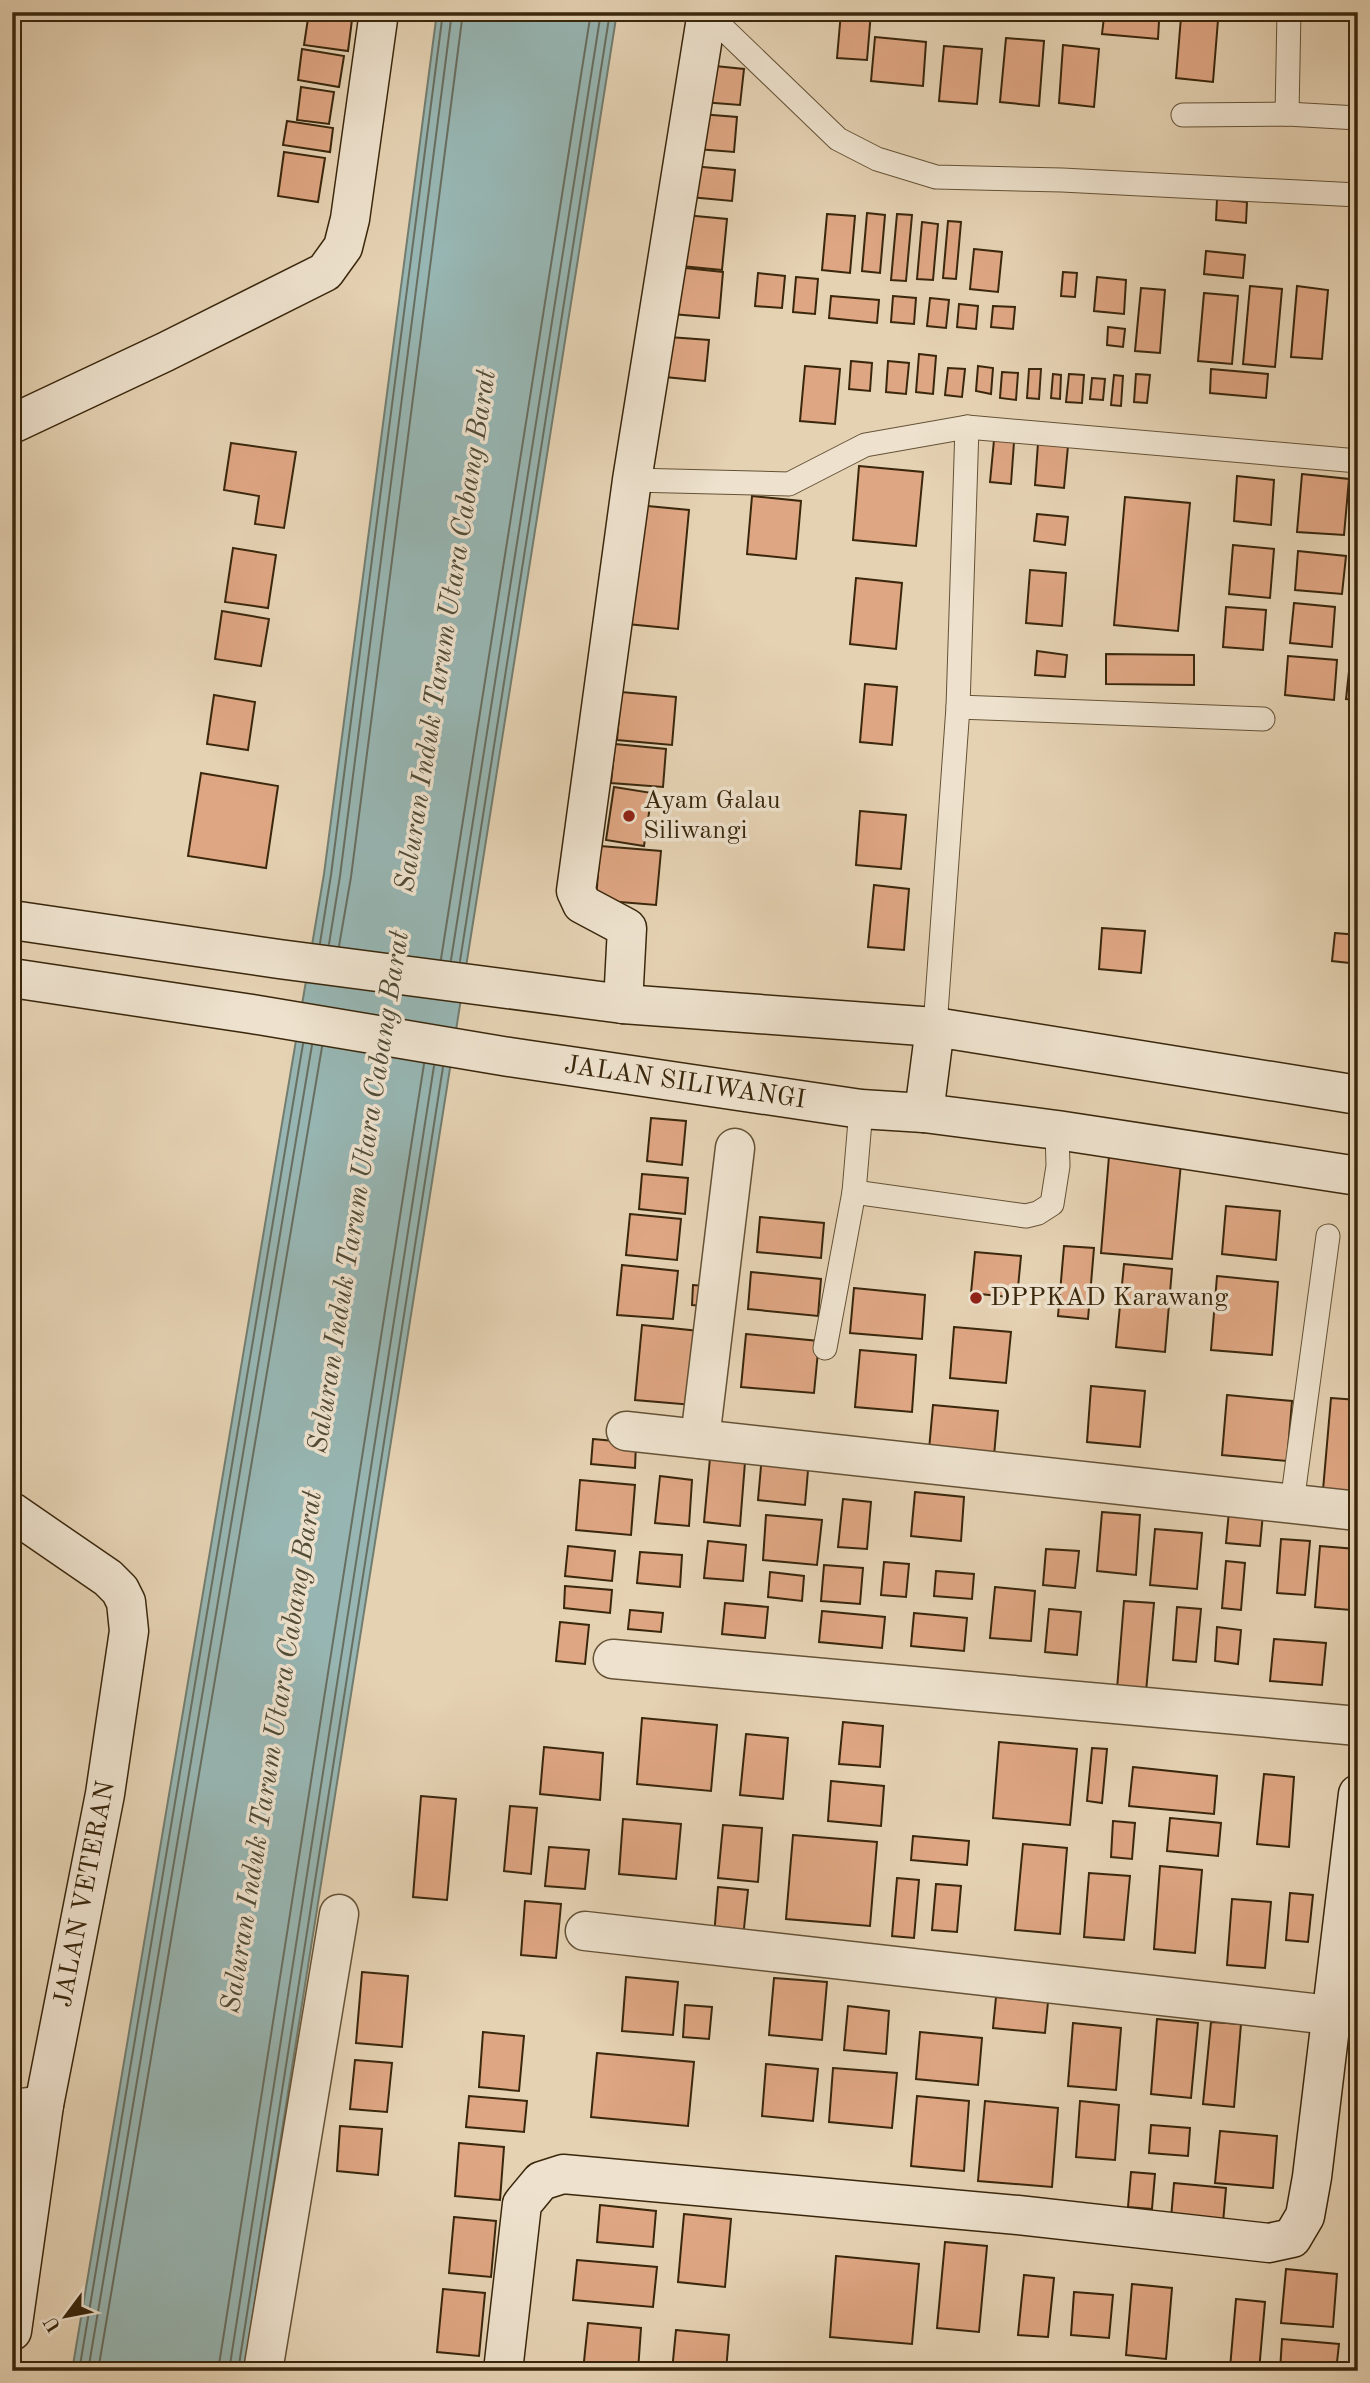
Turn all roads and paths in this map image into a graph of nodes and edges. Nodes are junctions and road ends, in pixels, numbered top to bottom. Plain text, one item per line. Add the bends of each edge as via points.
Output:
1 (379, 12) edge
2 (1289, 12) edge
3 (707, 13) edge
4 (1287, 114) junction
5 (1183, 115) dead end
6 (1358, 118) edge
7 (1358, 195) edge
8 (12, 424) edge
9 (967, 427) junction
10 (1358, 461) edge
11 (632, 480) junction
12 (958, 707) junction
13 (1264, 719) dead end
14 (12, 920) edge
15 (12, 978) edge
16 (623, 1004) junction
17 (935, 1027) junction
18 (1358, 1096) edge
19 (861, 1109) junction
20 (923, 1113) junction
21 (1057, 1130) junction
22 (735, 1148) dead end
23 (1358, 1176) edge
24 (855, 1192) junction
25 (1328, 1236) dead end
26 (825, 1348) dead end
27 (626, 1431) dead end
28 (700, 1439) junction
29 (1292, 1503) junction
30 (1358, 1511) edge
31 (12, 1512) edge
32 (613, 1659) dead end
33 (1358, 1726) edge
34 (1358, 1794) edge
35 (340, 1913) dead end
36 (585, 1931) dead end
37 (1330, 2015) junction
38 (28, 2107) edge
39 (12, 2330) edge
40 (262, 2371) edge
41 (503, 2371) edge

1 - 8 street via 350,219 343,247 325,272
2 - 4 lane
3 - 7 lane via 838,139 877,159 936,177
3 - 11 street
4 - 5 lane
4 - 6 lane
9 - 10 lane
9 - 11 lane via 865,445 789,484
9 - 12 lane
11 - 16 street via 576,891 582,904 627,928
12 - 13 lane
12 - 17 lane
14 - 16 street
15 - 19 street, JALAN SILIWANGI
16 - 17 street
17 - 18 street
17 - 20 street
19 - 20 street, JALAN SILIWANGI
19 - 24 lane
20 - 21 street, JALAN SILIWANGI
21 - 23 street, JALAN SILIWANGI
21 - 24 lane via 1052,1204 1038,1213 1026,1216
22 - 28 street
24 - 26 lane
25 - 29 lane
27 - 28 street
28 - 29 street
29 - 30 street
31 - 38 street, JALAN VETERAN via 120,1590 129,1631 105,1794
32 - 33 street
34 - 37 street
35 - 40 street
36 - 37 street
37 - 41 street via 1310,2190 1305,2216 1292,2238 1269,2243 563,2174 541,2180 522,2204
38 - 39 street, JALAN VETERAN

